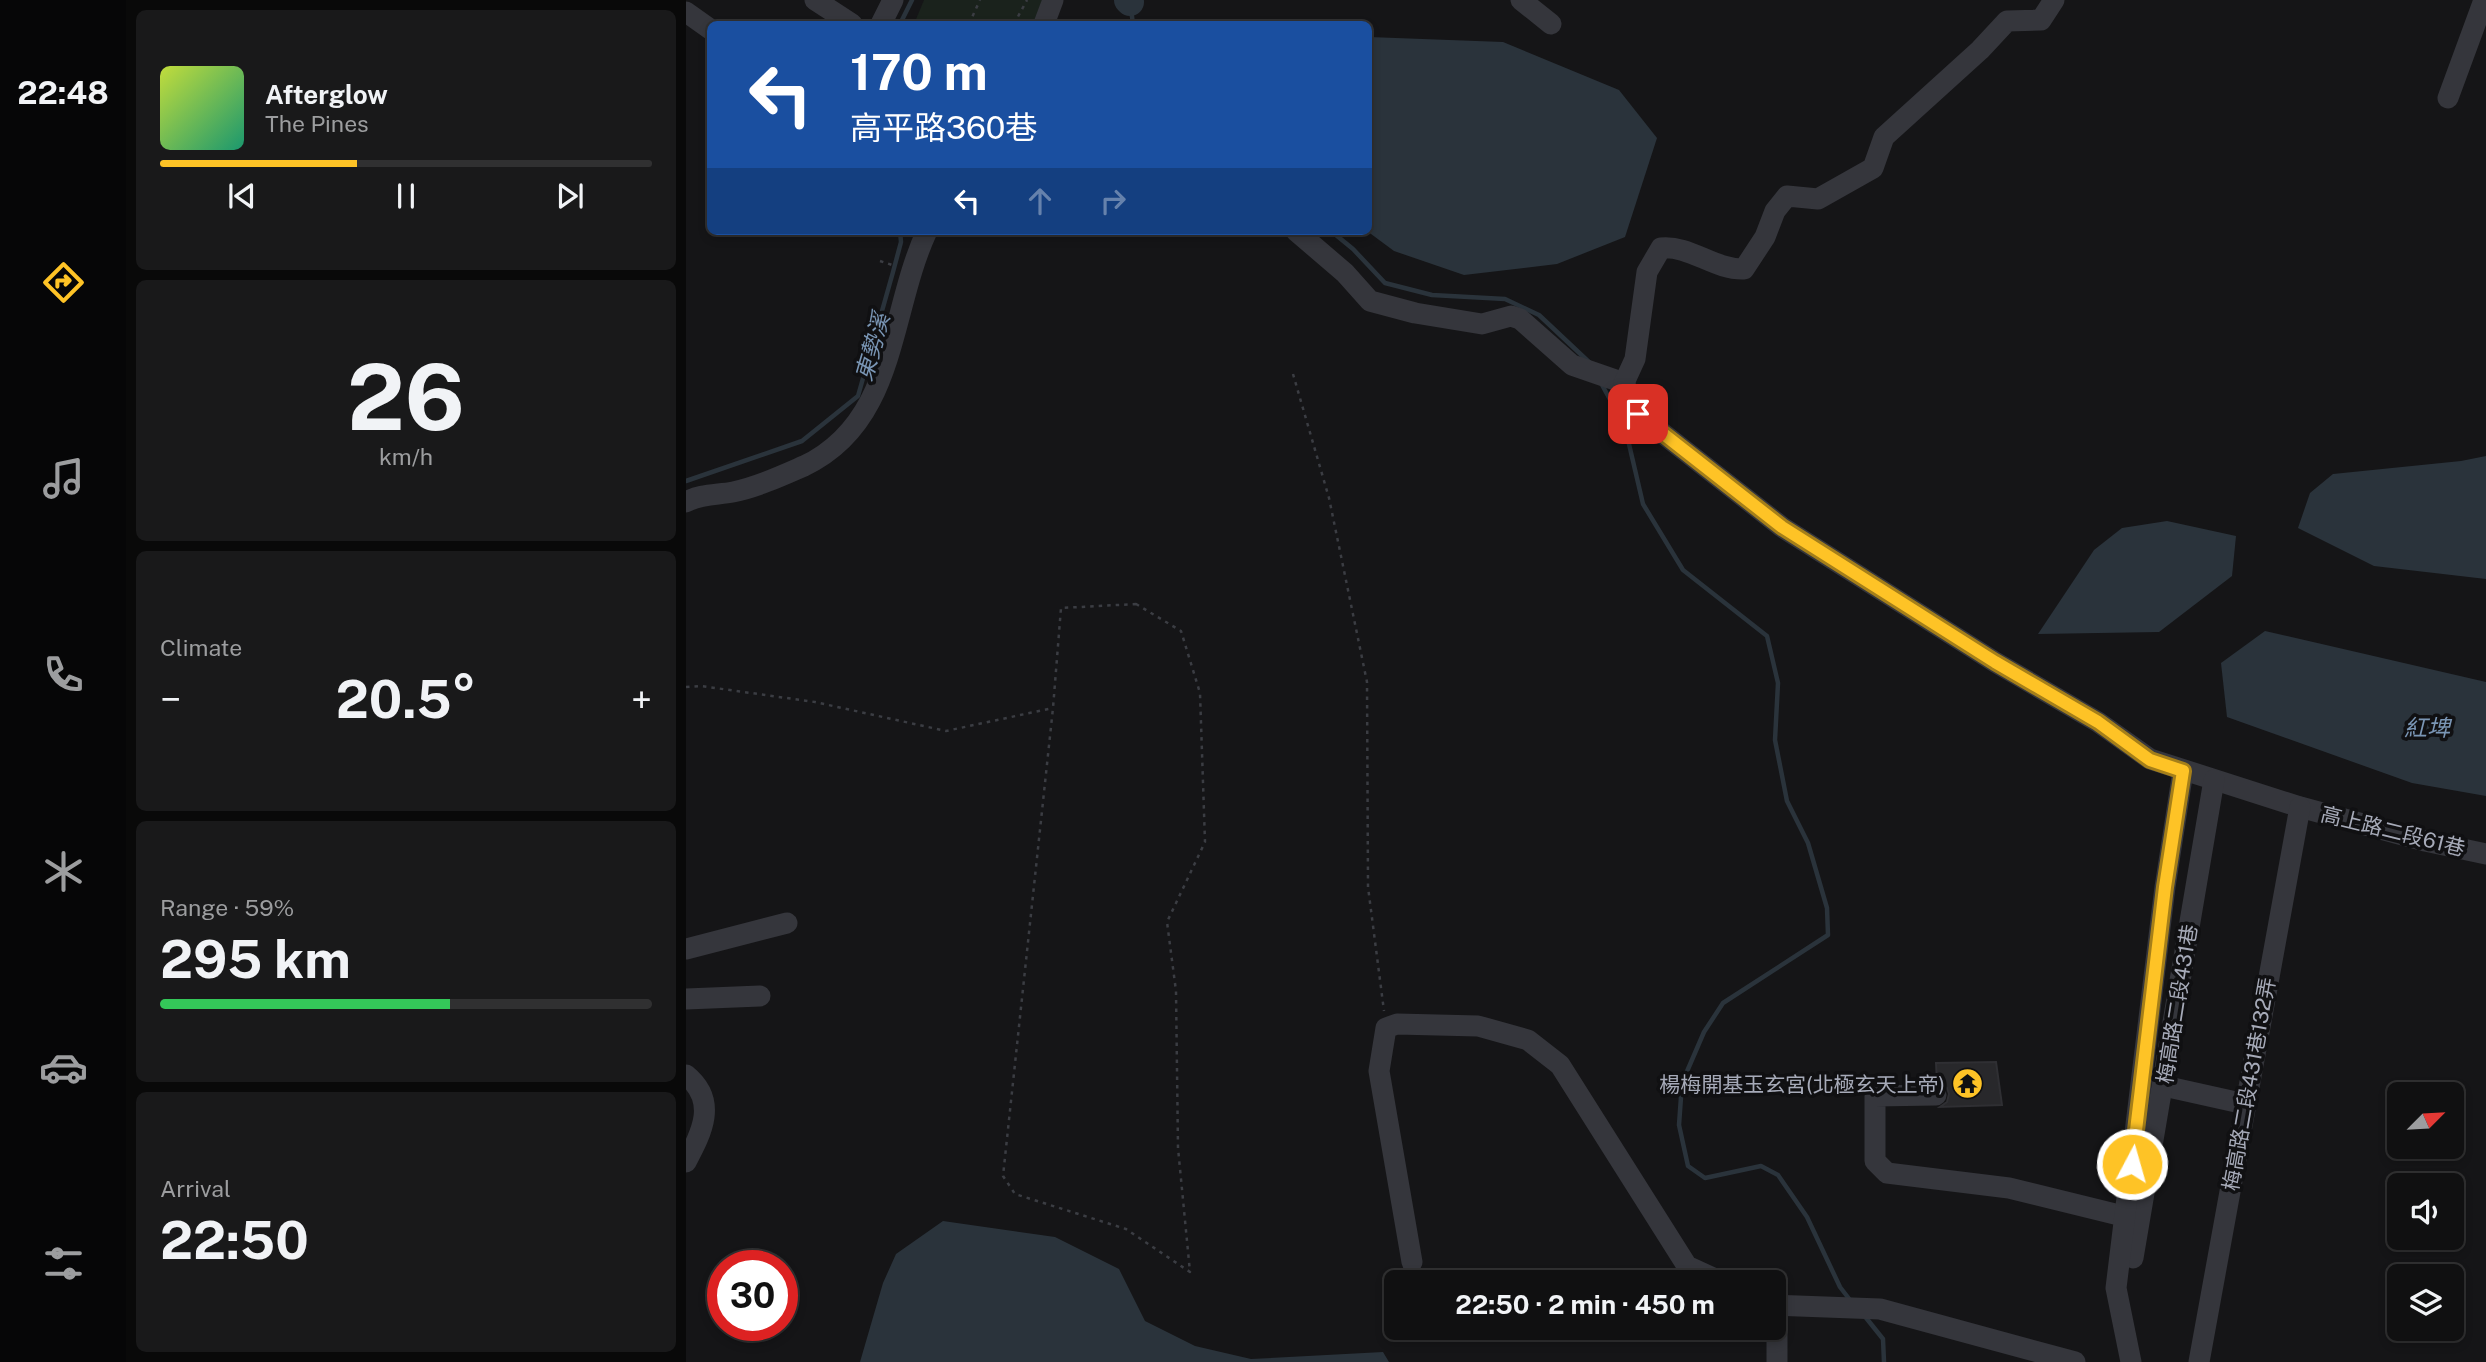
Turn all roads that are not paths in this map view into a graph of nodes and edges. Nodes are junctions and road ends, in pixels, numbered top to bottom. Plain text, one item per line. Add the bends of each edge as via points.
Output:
1 (815, 0) edge
2 (893, 0) edge
3 (1053, 0) edge
4 (1521, 0) edge
5 (2054, 0) edge
6 (2484, 0) edge
7 (686, 12) edge
8 (847, 21) edge
9 (882, 21) edge
10 (1045, 21) edge
11 (1551, 24) dead end
12 (707, 27) edge
13 (2448, 98) dead end
14 (924, 235) edge
15 (1302, 235) edge
16 (1616, 380) junction
17 (686, 502) edge
18 (2183, 771) junction
19 (2214, 780) junction
20 (2300, 807) junction
21 (2486, 854) edge
22 (788, 923) dead end
23 (686, 948) edge
24 (760, 996) dead end
25 (686, 999) edge
26 (686, 1075) edge
27 (2164, 1086) junction
28 (1936, 1095) dead end
29 (2245, 1104) junction
30 (686, 1162) edge
31 (2123, 1216) junction
32 (1412, 1262) dead end
33 (1696, 1270) edge
34 (1786, 1306) edge
35 (2118, 1307) junction
36 (1777, 1340) edge
37 (1777, 1362) edge
38 (2075, 1362) edge
39 (2131, 1362) edge
40 (2199, 1362) edge

1 - 8 street
2 - 9 street
3 - 10 street
4 - 11 street
5 - 16 street via 2041,20 2007,21 1884,137 1872,168 1818,199 1787,196 1744,269 1730,270 1674,246 1661,248 1647,272 1635,359
6 - 13 street
7 - 12 street
14 - 17 street via 884,371 856,425 807,465 733,492
15 - 16 street via 1370,301 1482,324 1511,316 1572,365
16 - 18 street, 高上路二段61巷 via 1638,414 1782,527 2098,722 2150,760
18 - 19 street, 高上路二段61巷
18 - 31 street, 梅高路二段431巷
19 - 20 street, 高上路二段61巷
19 - 27 street, 梅高路二段431巷
20 - 21 street, 高上路二段61巷
20 - 29 street, 梅高路二段431巷132弄
22 - 23 street
24 - 25 street
26 - 30 street via 698,1084 705,1101 704,1119
27 - 29 street
27 - 35 street, 梅高路二段431巷 via 2126,1299
28 - 31 street via 1875,1096 1875,1161 1887,1172 2009,1188
29 - 40 street, 梅高路二段431巷132弄
31 - 35 street, 梅高路二段431巷
32 - 33 street via 1379,1071 1386,1028 1397,1024 1478,1026 1528,1040 1560,1065 1687,1266
34 - 38 street via 1880,1309
35 - 39 street, 梅高路二段431巷
36 - 37 street

